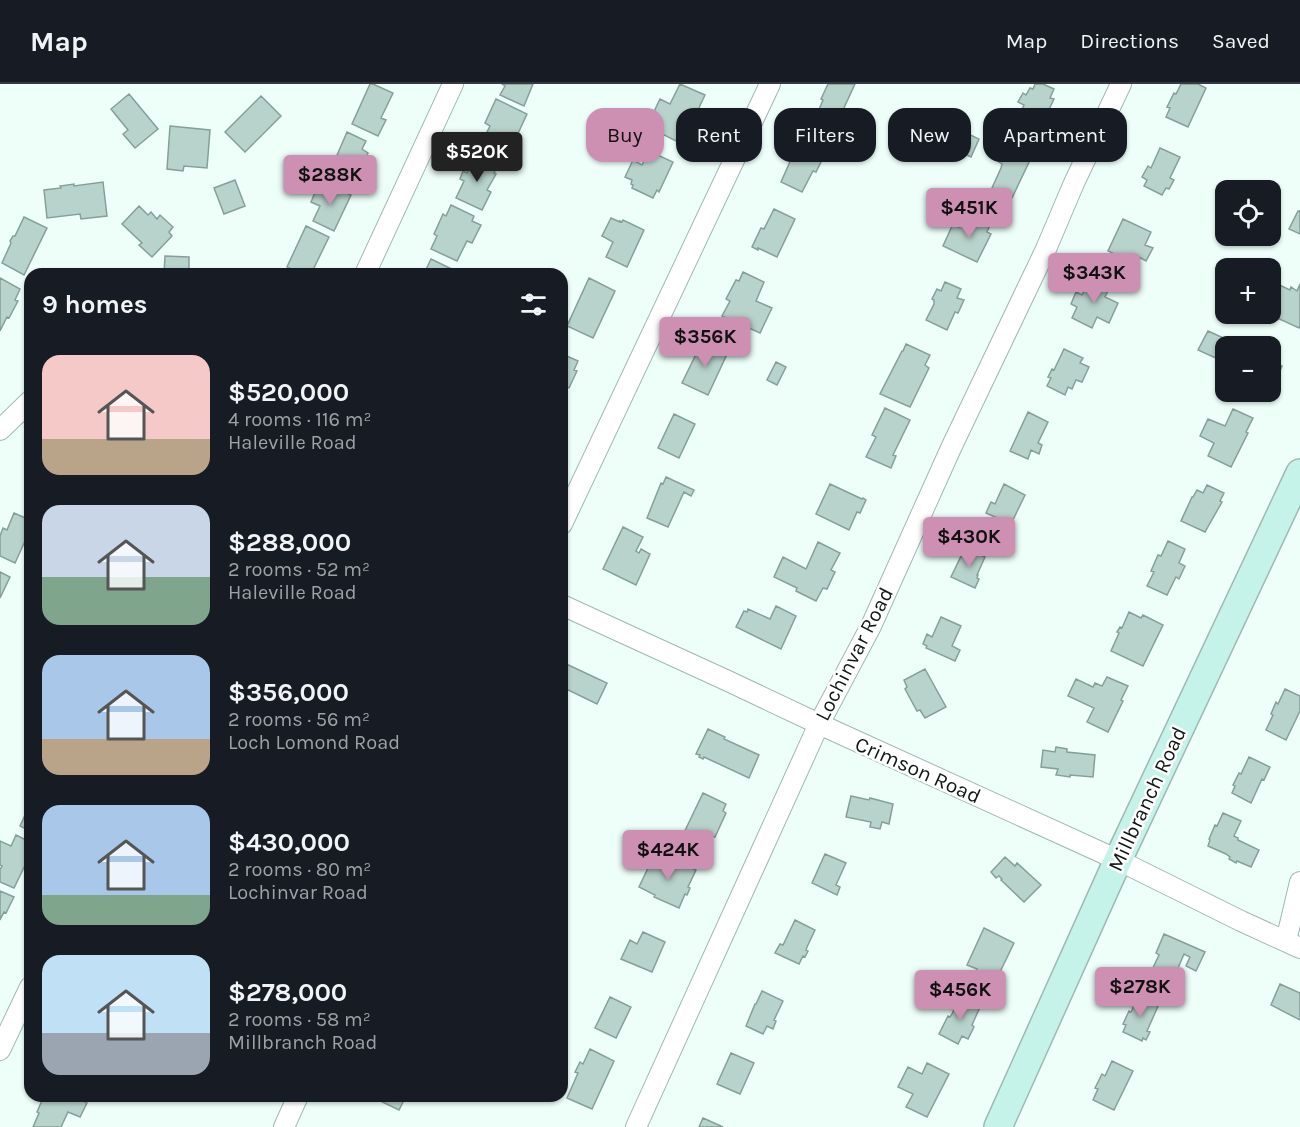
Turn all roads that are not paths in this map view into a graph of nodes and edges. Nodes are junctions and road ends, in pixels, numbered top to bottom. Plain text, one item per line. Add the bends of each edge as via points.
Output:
1 (453, 84) edge
2 (770, 84) edge
3 (1121, 84) edge
4 (368, 268) edge
5 (24, 407) edge
6 (0, 429) edge
7 (1300, 473) edge
8 (568, 511) edge
9 (568, 608) edge
10 (819, 724) junction
11 (1118, 860) junction
12 (1300, 882) edge
13 (1293, 944) edge
14 (24, 1000) edge
15 (0, 1050) edge
16 (295, 1102) edge
17 (284, 1127) edge
18 (636, 1127) edge
19 (998, 1127) edge

1 - 4 street
2 - 8 street
3 - 10 street, Lochinvar Road via 870,626
5 - 6 street
7 - 11 main road, Millbranch Road
9 - 10 street, Crimson Road
10 - 11 street, Crimson Road
10 - 18 street, Lochinvar Road
11 - 13 street, Crimson Road
11 - 19 main road, Millbranch Road
12 - 13 street
14 - 15 street
16 - 17 street

